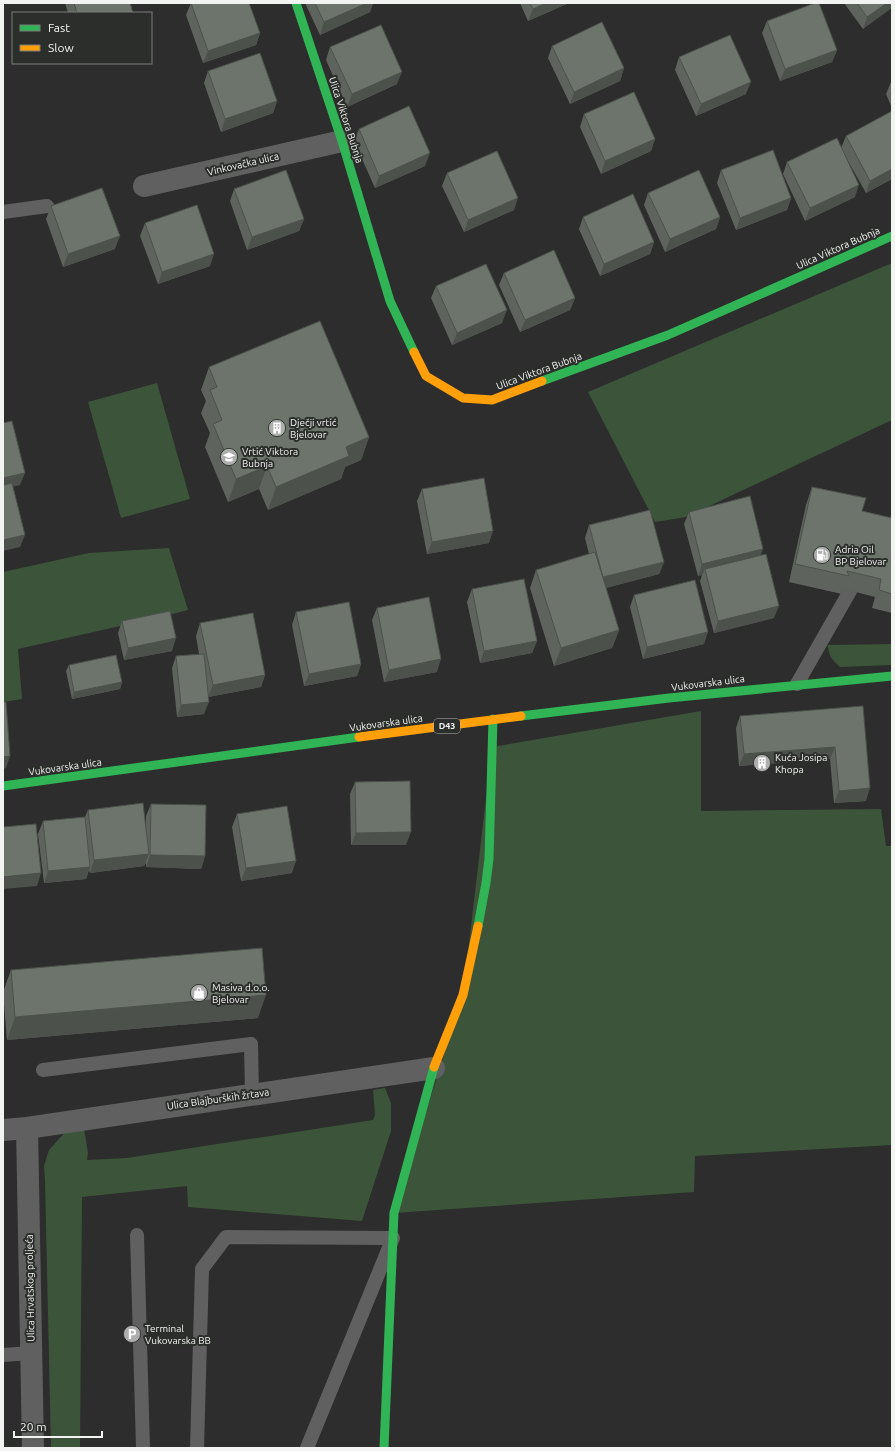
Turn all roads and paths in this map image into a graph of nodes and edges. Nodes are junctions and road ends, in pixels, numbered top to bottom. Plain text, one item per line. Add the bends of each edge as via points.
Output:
1 (296, 3) edge
2 (342, 141) junction
3 (144, 186) dead end
4 (47, 206) dead end
5 (3, 212) edge
6 (892, 236) edge
7 (862, 564) edge
8 (892, 676) edge
9 (797, 684) junction
10 (493, 720) junction
11 (3, 786) edge
12 (434, 1068) junction
13 (42, 1070) dead end
14 (252, 1094) junction
15 (27, 1128) junction
16 (3, 1130) edge
17 (136, 1235) dead end
18 (393, 1238) junction
19 (31, 1353) junction
20 (3, 1355) edge
21 (33, 1448) edge
22 (143, 1448) edge
23 (197, 1448) edge
24 (307, 1448) edge
25 (384, 1448) edge

1 - 2 street, Ulica Viktora Bubnja
2 - 3 street, Vinkovačka ulica
2 - 6 street, Ulica Viktora Bubnja via 390,301 426,376 463,398 492,400 668,335
4 - 5 lane
7 - 9 lane via 850,591
8 - 9 street, Vukovarska ulica / D43
9 - 10 street, Vukovarska ulica / D43
10 - 11 street, Vukovarska ulica / D43
10 - 12 street via 486,883 463,995
12 - 14 street, Ulica Blajburških žrtava
12 - 18 street via 394,1213
13 - 14 lane via 251,1044
14 - 15 street, Ulica Blajburških žrtava
15 - 16 street, Ulica Blajburških žrtava
15 - 19 street, Ulica Hrvatskog proljeća
17 - 22 lane
18 - 23 lane via 226,1237 202,1269
18 - 24 lane
18 - 25 street
19 - 20 lane
19 - 21 street, Ulica Hrvatskog proljeća

